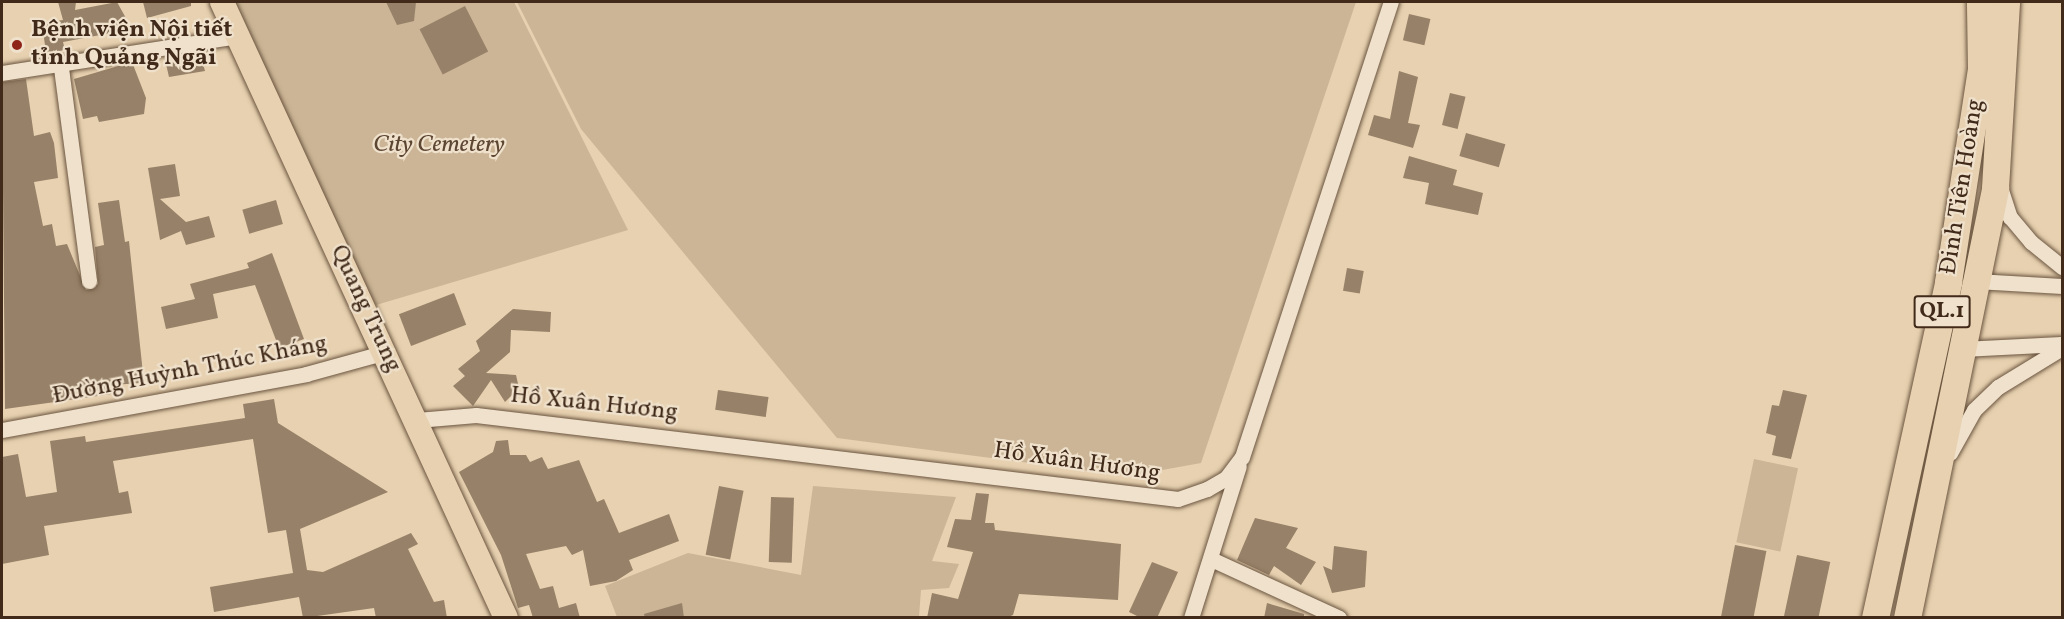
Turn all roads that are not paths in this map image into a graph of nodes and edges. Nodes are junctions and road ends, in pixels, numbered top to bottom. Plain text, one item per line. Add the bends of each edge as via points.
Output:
1 (222, 2) edge
2 (1391, 2) edge
3 (1980, 2) edge
4 (2006, 2) edge
5 (238, 36) junction
6 (61, 68) junction
7 (2, 73) edge
8 (1997, 171) junction
9 (2062, 267) edge
10 (89, 281) dead end
11 (1976, 281) junction
12 (2062, 286) edge
13 (2062, 346) edge
14 (1962, 349) junction
15 (386, 352) junction
16 (417, 420) junction
17 (2, 430) edge
18 (1242, 457) junction
19 (1935, 488) junction
20 (1211, 559) junction
21 (506, 618) edge
22 (1191, 618) edge
23 (1339, 618) edge
24 (1875, 618) edge
25 (1907, 618) edge

1 - 5 main road, Quang Trung
2 - 18 street, Hồ Xuân Hương
3 - 24 highway, Đinh Tiên Hoàng / QL.1 via 1981,69 1948,282
4 - 8 highway, Đinh Tiên Hoàng / QL.1
5 - 6 street
5 - 15 main road, Quang Trung
6 - 7 street
6 - 10 street
8 - 9 street via 2010,217 2031,242
8 - 11 highway, Đinh Tiên Hoàng / QL.1
11 - 12 street
11 - 14 highway, Đinh Tiên Hoàng / QL.1
13 - 14 street
13 - 19 street via 1998,387 1974,410
14 - 19 highway, Đinh Tiên Hoàng / QL.1
15 - 16 main road, Quang Trung
15 - 17 street, Đường Huỳnh Thúc Kháng via 306,375
16 - 18 street, Hồ Xuân Hương via 488,416 1178,499 1226,478
16 - 21 main road, Quang Trung
18 - 20 street
19 - 25 highway, Đinh Tiên Hoàng / QL.1
20 - 22 street
20 - 23 street

